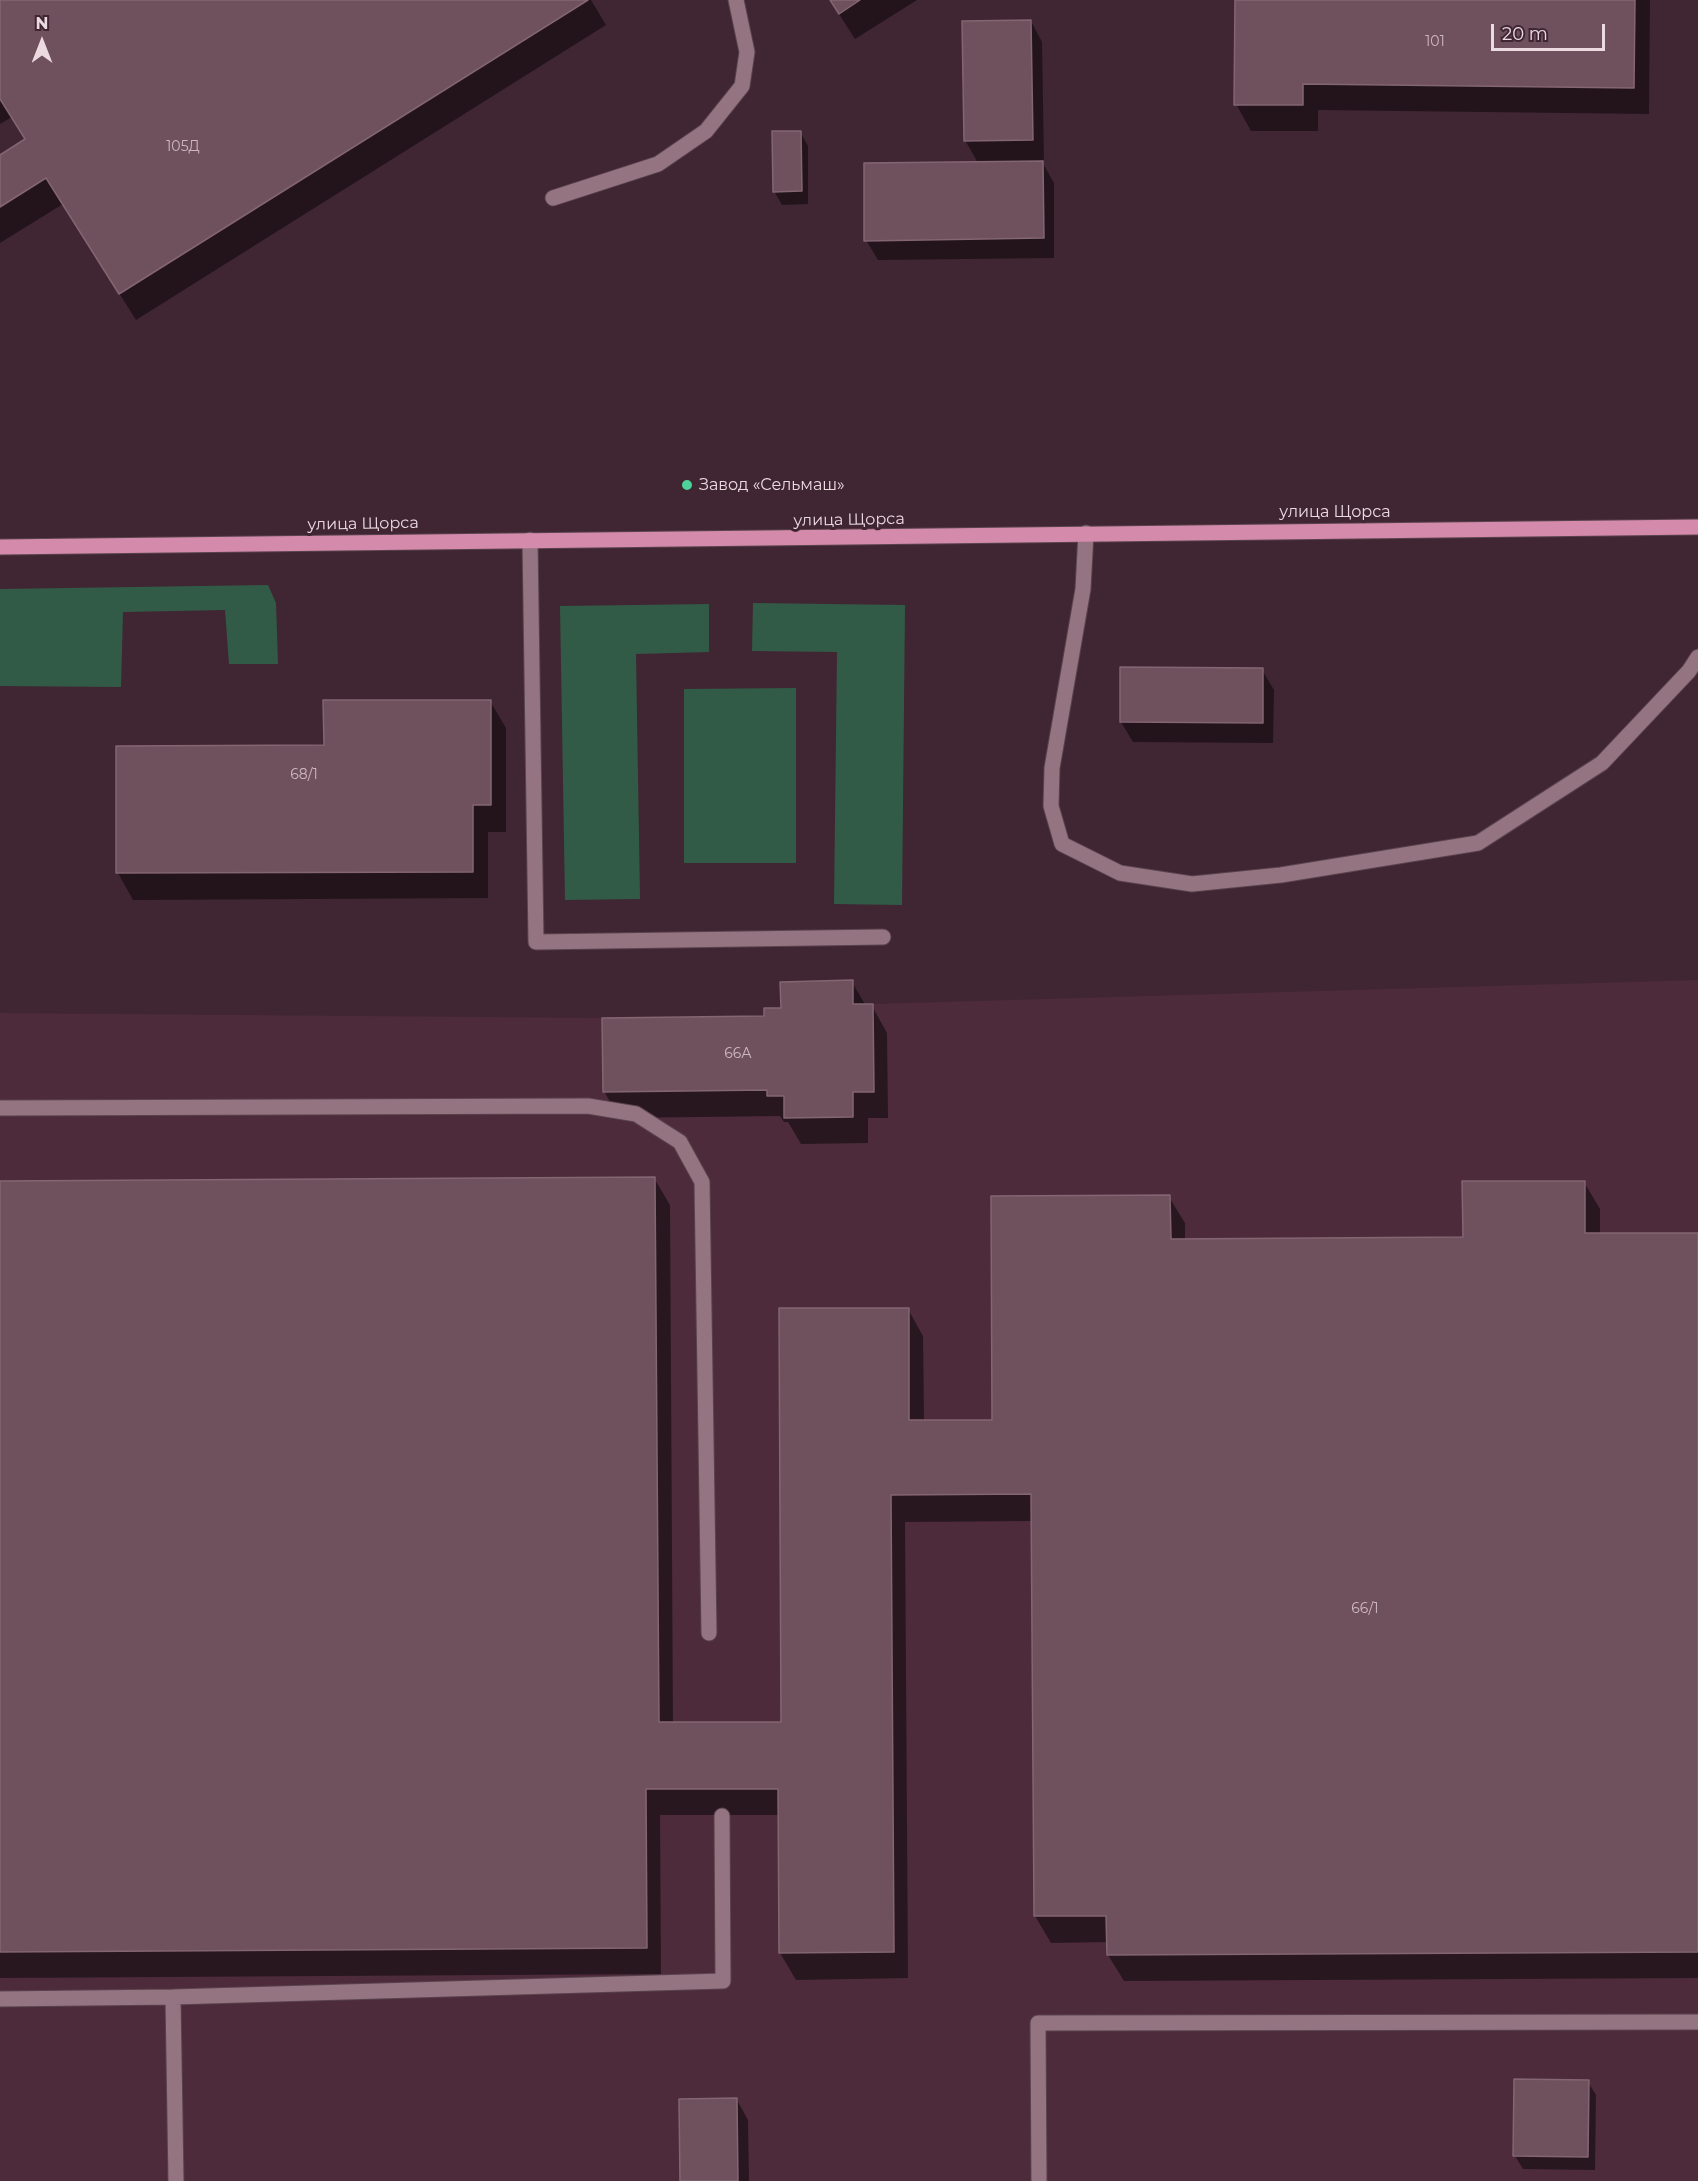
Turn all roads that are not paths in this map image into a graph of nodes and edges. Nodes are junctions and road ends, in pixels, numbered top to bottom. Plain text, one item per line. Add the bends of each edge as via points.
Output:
1 (736, 0) edge
2 (553, 198) dead end
3 (1698, 527) edge
4 (1086, 532) junction
5 (530, 540) junction
6 (0, 547) edge
7 (1698, 657) edge
8 (883, 937) dead end
9 (0, 1108) edge
10 (708, 1633) dead end
11 (722, 1816) dead end
12 (173, 1997) junction
13 (0, 1999) edge
14 (1698, 2022) edge
15 (176, 2181) edge
16 (1040, 2181) edge

1 - 2 lane via 747,52 742,86 706,131 658,164
3 - 4 main road, улица Щорса
4 - 5 main road, улица Щорса
4 - 7 lane via 1083,588 1052,768 1051,806 1062,844 1120,873 1192,884 1281,875 1479,843 1602,763
5 - 6 main road, улица Щорса
5 - 8 lane via 536,942
9 - 10 lane via 588,1106 636,1114 680,1142 702,1182
11 - 12 lane via 723,1981
12 - 13 lane
12 - 15 lane
14 - 16 lane via 1038,2023

